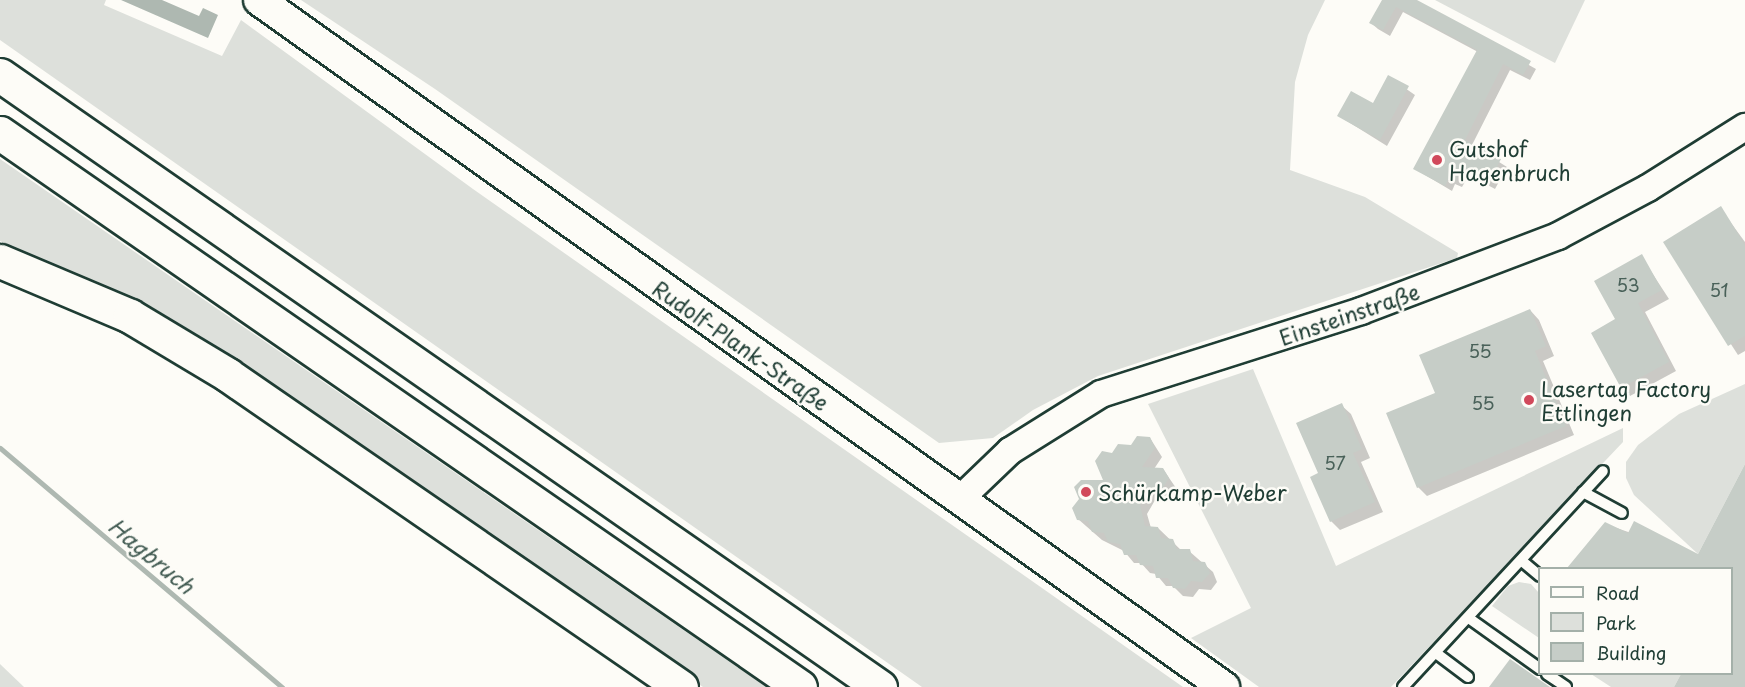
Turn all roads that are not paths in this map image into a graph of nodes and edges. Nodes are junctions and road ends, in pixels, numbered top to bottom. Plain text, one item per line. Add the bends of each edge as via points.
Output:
1 (259, 0) edge
2 (0, 75) edge
3 (1745, 127) edge
4 (0, 133) edge
5 (0, 261) edge
6 (1603, 471) dead end
7 (1583, 492) junction
8 (959, 500) junction
9 (1622, 513) dead end
10 (1522, 561) junction
11 (1538, 575) edge
12 (1470, 618) junction
13 (1436, 653) junction
14 (1538, 668) edge
15 (1548, 675) edge
16 (1468, 677) dead end
17 (681, 687) edge
18 (800, 687) edge
19 (880, 687) edge
20 (1224, 687) edge
21 (1403, 687) edge
22 (1566, 687) edge

1 - 8 main road, Rudolf-Plank-Straße
2 - 19 main road
3 - 8 street, Einsteinstraße via 1648,188 1558,236 1361,311 1101,394 1010,451
4 - 18 main road
5 - 17 main road via 130,316 228,375
6 - 7 lane
7 - 9 lane
7 - 10 lane
8 - 20 main road, Rudolf-Plank-Straße
10 - 11 lane
10 - 12 lane
12 - 13 lane
12 - 14 lane
13 - 16 lane
13 - 21 lane
15 - 22 lane

